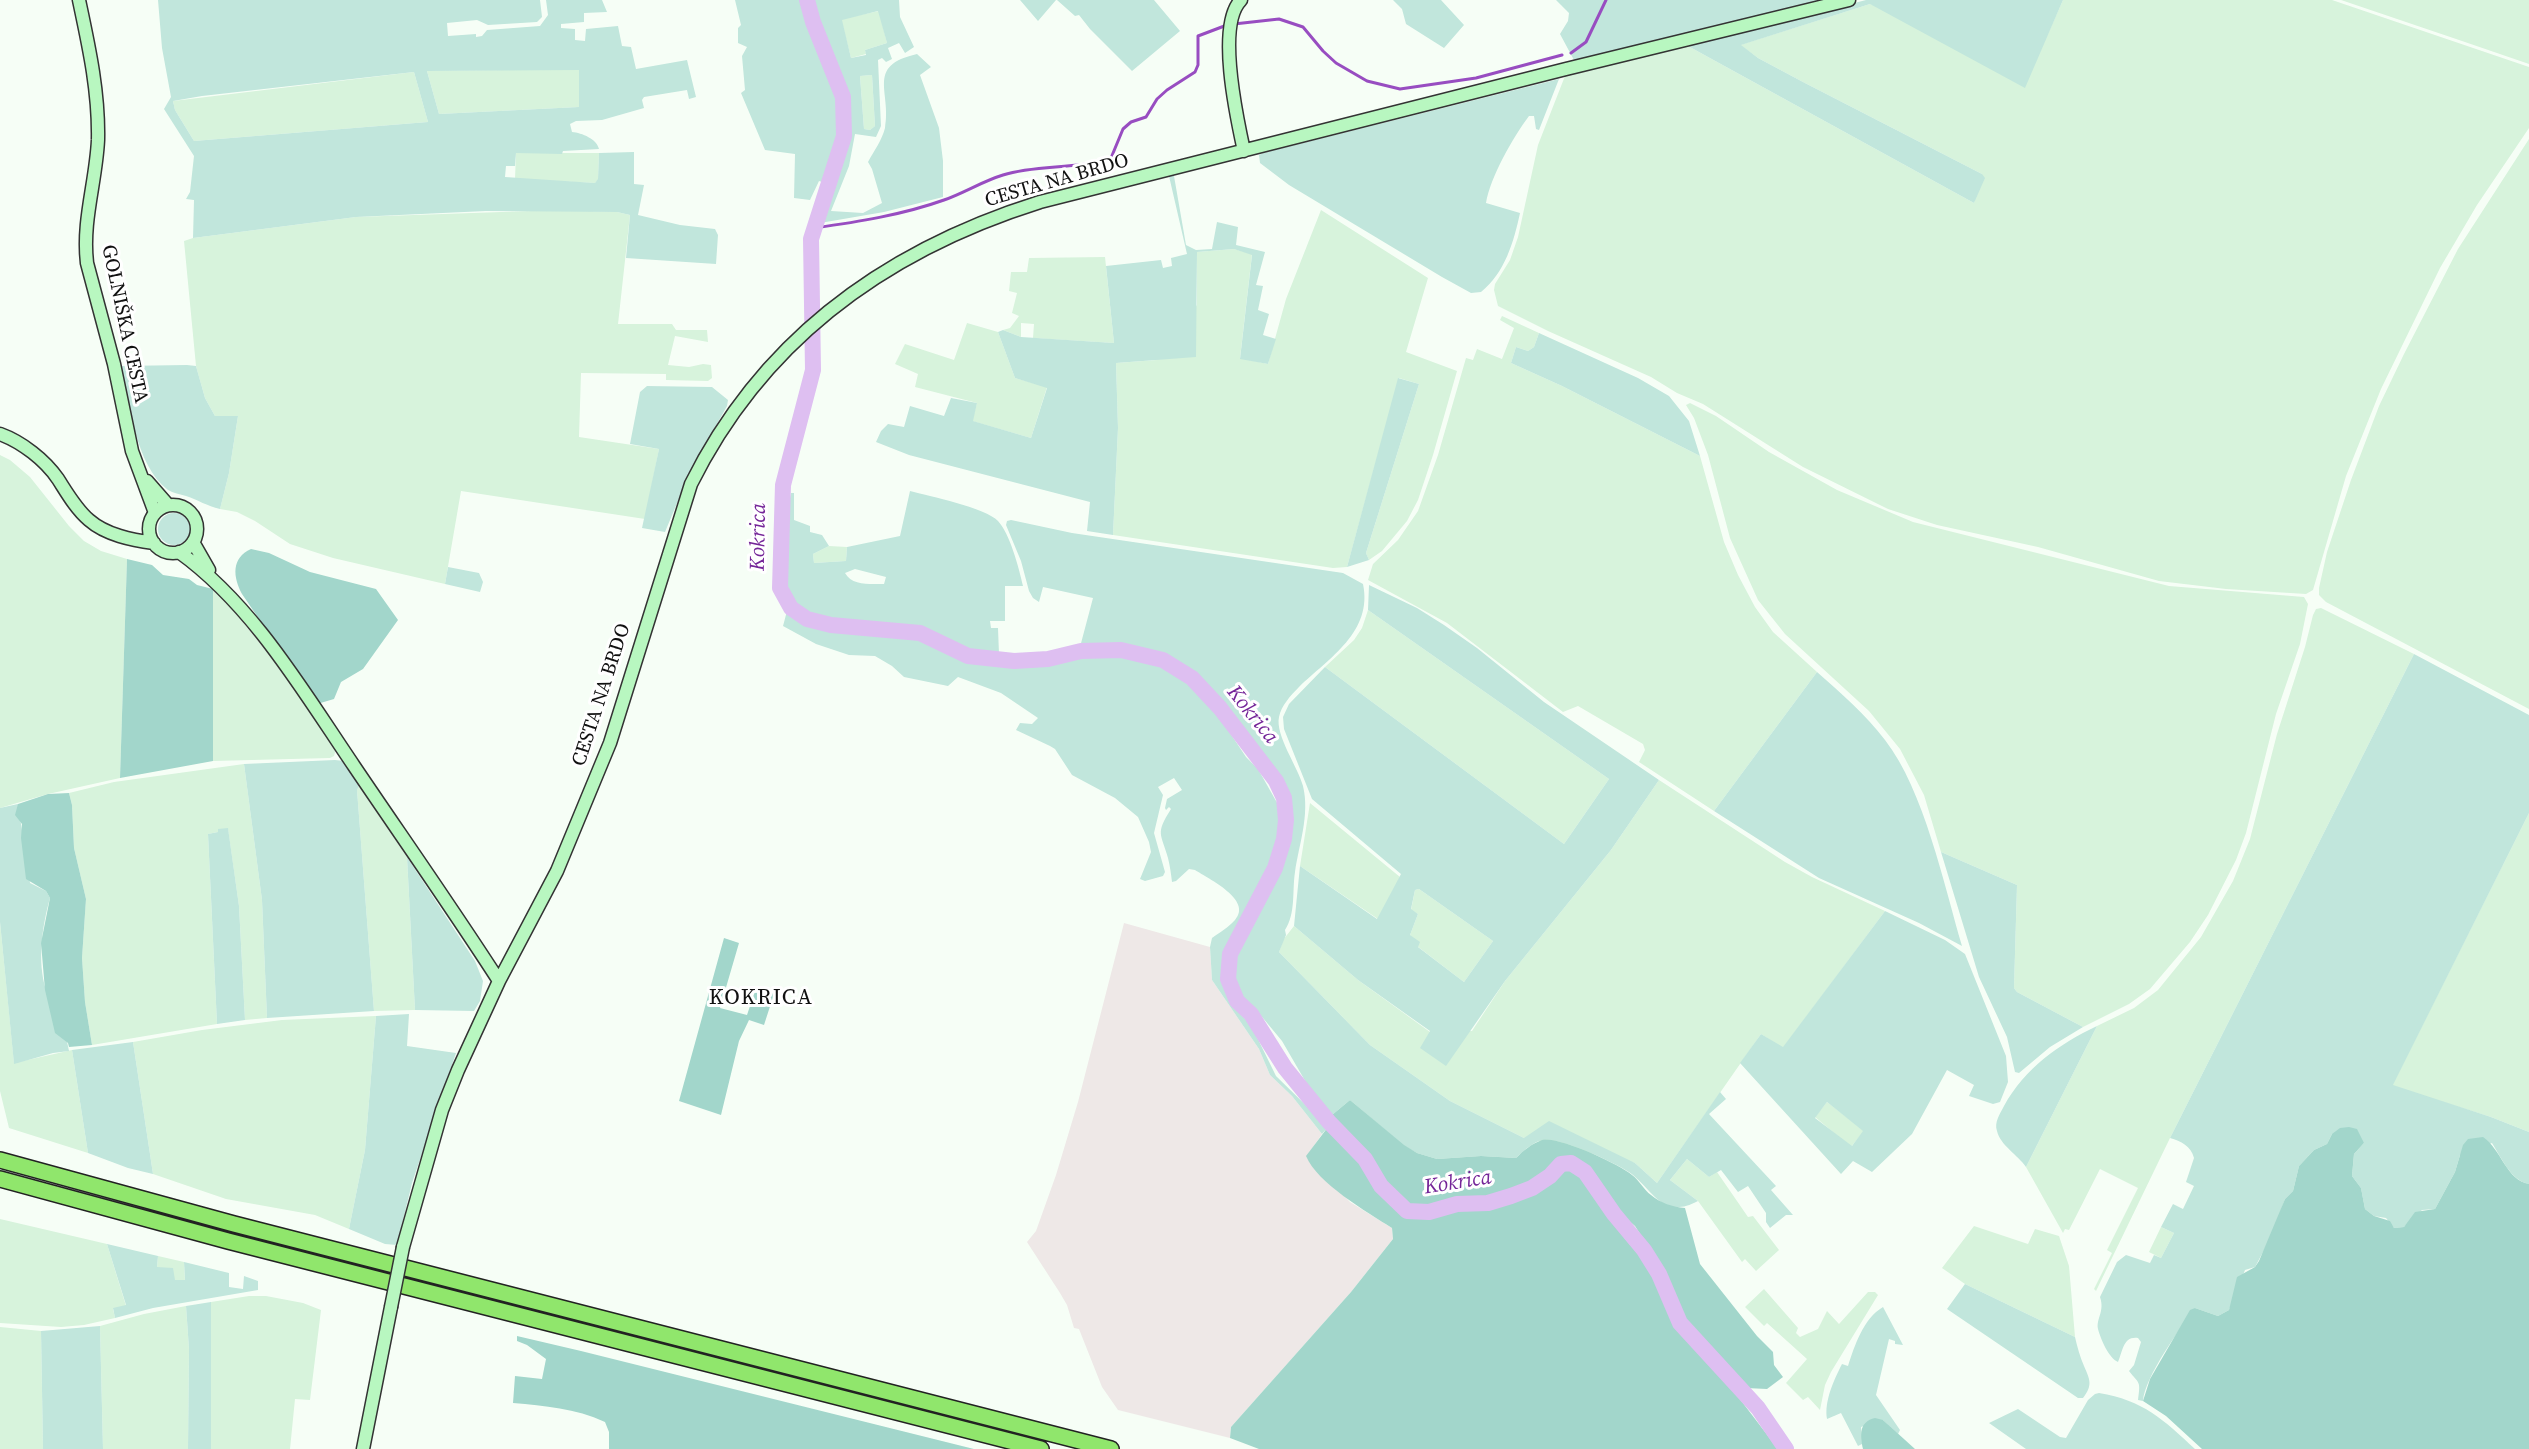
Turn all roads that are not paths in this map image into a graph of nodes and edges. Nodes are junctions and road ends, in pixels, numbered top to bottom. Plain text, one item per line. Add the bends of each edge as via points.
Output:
1 (79, 0) edge
2 (1240, 0) edge
3 (1849, 0) edge
4 (1244, 151) junction
5 (0, 434) edge
6 (143, 475) junction
7 (168, 505) junction
8 (155, 513) junction
9 (149, 527) junction
10 (112, 533) junction
11 (194, 542) junction
12 (154, 543) junction
13 (179, 552) junction
14 (220, 586) junction
15 (499, 981) junction
16 (0, 1161) edge
17 (0, 1179) edge
18 (363, 1449) edge
19 (1041, 1449) edge
20 (1111, 1449) edge

1 - 6 street, GOLNIŠKA CESTA via 97,107 96,165 86,221 87,263 132,451
2 - 4 street via 1232,15 1230,82
3 - 4 street, CESTA NA BRDO
4 - 15 street, CESTA NA BRDO via 1040,202 936,242 862,287 798,338 769,367 729,417 691,484 624,702 580,818
5 - 10 street via 47,465 89,520
6 - 7 street
6 - 8 street
7 - 8 street
7 - 11 street via 184,507 195,518
8 - 9 street
9 - 10 street
9 - 12 street
10 - 12 street
11 - 13 street
11 - 14 street
12 - 13 street via 169,553
13 - 14 street
14 - 15 street via 266,639
15 - 18 street, CESTA NA BRDO, bridge via 442,1110 403,1247
16 - 20 highway
17 - 19 highway

